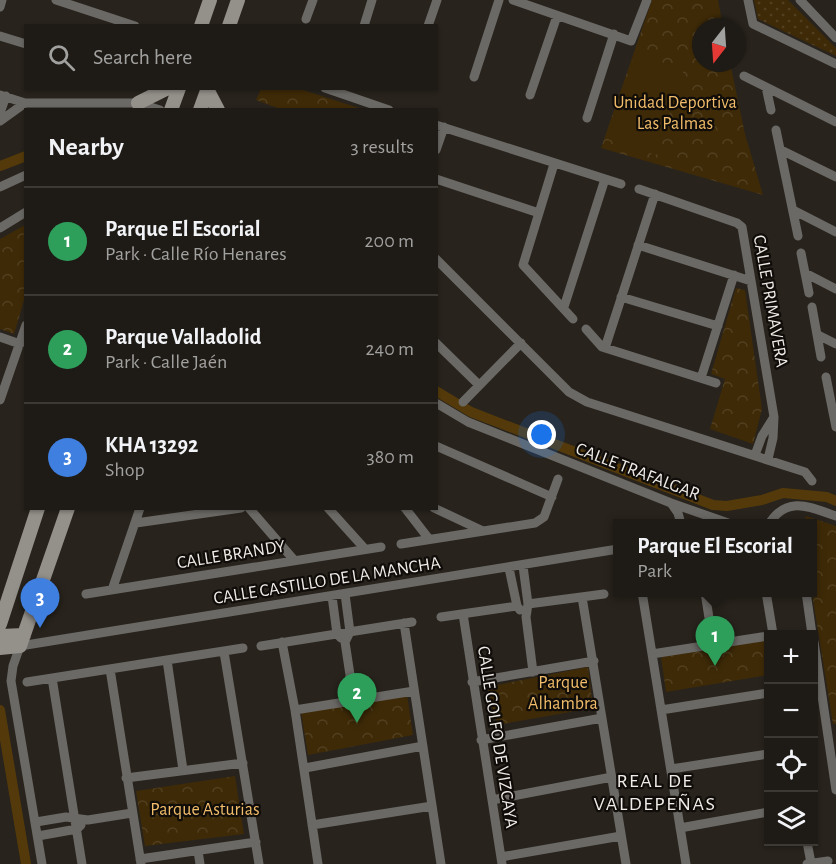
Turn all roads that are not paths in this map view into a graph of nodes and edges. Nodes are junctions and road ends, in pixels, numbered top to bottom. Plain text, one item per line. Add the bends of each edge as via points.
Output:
1 (2, 0) edge
2 (56, 0) edge
3 (210, 0) edge
4 (238, 0) edge
5 (313, 0) edge
6 (372, 0) edge
7 (437, 0) edge
8 (499, 0) edge
9 (513, 0) edge
10 (647, 0) edge
11 (748, 0) edge
12 (800, 0) edge
13 (0, 7) edge
14 (557, 16) junction
15 (306, 19) dead end
16 (128, 24) edge
17 (202, 24) edge
18 (230, 24) edge
19 (365, 24) edge
20 (429, 24) edge
21 (614, 34) junction
22 (0, 36) edge
23 (836, 38) edge
24 (24, 43) edge
25 (836, 64) edge
26 (744, 76) dead end
27 (474, 77) dead end
28 (766, 87) junction
29 (164, 90) edge
30 (178, 90) edge
31 (207, 90) edge
32 (208, 90) edge
33 (331, 90) edge
34 (530, 95) dead end
35 (3, 96) edge
36 (25, 103) junction
37 (138, 103) junction
38 (154, 108) edge
39 (172, 108) edge
40 (201, 108) edge
41 (217, 108) edge
42 (383, 108) edge
43 (771, 110) dead end
44 (0, 113) edge
45 (587, 118) dead end
46 (0, 121) edge
47 (836, 122) edge
48 (440, 126) edge
49 (776, 130) dead end
50 (781, 150) junction
51 (554, 164) junction
52 (24, 177) edge
53 (836, 177) edge
54 (605, 179) junction
55 (438, 180) edge
56 (621, 184) dead end
57 (0, 187) edge
58 (639, 189) dead end
59 (655, 194) junction
60 (793, 210) junction
61 (24, 213) edge
62 (539, 213) junction
63 (0, 228) edge
64 (836, 232) edge
65 (798, 236) dead end
66 (638, 244) junction
67 (801, 253) dead end
68 (438, 261) edge
69 (805, 273) junction
70 (735, 275) junction
71 (752, 280) junction
72 (836, 289) edge
73 (808, 293) dead end
74 (621, 297) junction
75 (564, 307) junction
76 (812, 308) dead end
77 (573, 319) dead end
78 (718, 326) junction
79 (586, 329) dead end
80 (24, 331) edge
81 (818, 335) junction
82 (0, 337) edge
83 (521, 343) junction
84 (20, 344) junction
85 (836, 344) edge
86 (438, 345) edge
87 (605, 348) junction
88 (821, 357) dead end
89 (826, 377) dead end
90 (701, 378) junction
91 (716, 383) dead end
92 (479, 385) junction
93 (833, 394) edge
94 (0, 400) edge
95 (463, 402) dead end
96 (438, 404) edge
97 (774, 417) junction
98 (836, 427) edge
99 (438, 447) edge
100 (755, 455) junction
101 (768, 459) junction
102 (558, 479) dead end
103 (812, 481) dead end
104 (552, 497) junction
105 (671, 503) junction
106 (37, 510) edge
107 (67, 510) edge
108 (139, 510) edge
109 (227, 510) edge
110 (251, 510) edge
111 (330, 510) edge
112 (407, 510) edge
113 (438, 510) edge
114 (836, 516) edge
115 (680, 519) edge
116 (705, 519) edge
117 (773, 519) edge
118 (136, 523) junction
119 (483, 531) junction
120 (429, 539) junction
121 (402, 544) dead end
122 (381, 547) dead end
123 (365, 549) junction
124 (613, 550) edge
125 (294, 560) junction
126 (523, 566) junction
127 (509, 568) junction
128 (112, 590) junction
129 (86, 594) dead end
130 (345, 594) junction
131 (604, 594) dead end
132 (332, 596) junction
133 (582, 597) junction
134 (643, 597) edge
135 (706, 597) edge
136 (767, 597) edge
137 (807, 597) edge
138 (528, 604) junction
139 (517, 606) junction
140 (463, 614) junction
141 (441, 617) dead end
142 (526, 617) junction
143 (0, 624) edge
144 (772, 630) edge
145 (811, 630) edge
146 (350, 632) junction
147 (337, 634) junction
148 (0, 636) edge
149 (764, 637) edge
150 (22, 641) junction
151 (282, 642) junction
152 (345, 642) junction
153 (713, 644) junction
154 (261, 646) dead end
155 (0, 648) edge
156 (243, 648) dead end
157 (224, 651) junction
158 (652, 654) junction
159 (167, 660) junction
160 (594, 661) junction
161 (110, 669) junction
162 (533, 672) junction
163 (818, 674) edge
164 (52, 678) junction
165 (27, 682) dead end
166 (472, 682) junction
167 (414, 691) junction
168 (764, 694) edge
169 (354, 701) junction
170 (296, 710) junction
171 (661, 710) junction
172 (602, 718) junction
173 (481, 740) junction
174 (423, 747) junction
175 (764, 755) edge
176 (243, 763) junction
177 (305, 768) junction
178 (671, 769) junction
179 (183, 770) junction
180 (612, 777) junction
181 (126, 778) junction
182 (836, 790) edge
183 (492, 800) junction
184 (432, 807) junction
185 (132, 813) junction
186 (764, 813) edge
187 (74, 817) junction
188 (88, 820) junction
189 (36, 822) junction
190 (312, 825) junction
191 (680, 828) junction
192 (77, 829) junction
193 (38, 836) junction
194 (621, 836) junction
195 (256, 842) junction
196 (807, 846) edge
197 (198, 851) junction
198 (501, 860) edge
199 (828, 861) dead end
200 (141, 862) edge
201 (42, 864) edge
202 (82, 864) edge
203 (201, 864) edge
204 (259, 864) edge
205 (318, 864) edge
206 (441, 864) edge
207 (626, 864) edge
208 (686, 864) edge
209 (809, 864) edge

1 - 13 street
2 - 16 street
3 - 17 street
4 - 18 street
5 - 15 street
6 - 19 street
7 - 20 street
8 - 27 street
9 - 14 street
10 - 21 street via 631,41
11 - 25 street via 753,24
12 - 23 street
14 - 21 street
14 - 34 street
21 - 45 street
22 - 24 street
26 - 28 street
28 - 43 street
28 - 47 street
29 - 37 street
30 - 39 street
31 - 40 street
32 - 41 street
33 - 42 street
35 - 36 street
35 - 44 street
36 - 37 street
36 - 46 street
37 - 38 street
48 - 51 street
49 - 50 street
50 - 53 street
50 - 60 street
51 - 54 street
51 - 62 street
52 - 57 street
54 - 56 street
54 - 75 street
55 - 62 street
58 - 59 street, CALLE PRIMAVERA
59 - 66 street
59 - 71 street, CALLE PRIMAVERA via 742,227
60 - 64 street
60 - 65 street
61 - 63 street
62 - 75 street via 523,265
66 - 70 street
66 - 74 street
67 - 69 street
68 - 83 street
69 - 72 street
69 - 73 street
70 - 71 street
70 - 78 street
71 - 97 street, CALLE PRIMAVERA
74 - 78 street
74 - 87 street
75 - 77 street
76 - 81 street
78 - 90 street
79 - 87 street
80 - 84 street
81 - 85 street
81 - 88 street
82 - 84 street
83 - 92 street
83 - 100 street via 569,392 587,402
84 - 94 street
86 - 92 street
87 - 90 street
89 - 93 street
90 - 91 street
92 - 95 street
93 - 98 street
96 - 105 street, CALLE TRAFALGAR via 468,422
97 - 100 street
97 - 101 street, CALLE PRIMAVERA
99 - 104 street
100 - 101 street
101 - 103 street via 805,472
102 - 104 street
104 - 119 street via 544,517 535,523
105 - 115 street
105 - 116 street, CALLE TRAFALGAR
106 - 143 street
107 - 150 street
108 - 118 street
109 - 118 street
110 - 125 street
111 - 123 street
112 - 120 street
113 - 119 street
114 - 117 street via 801,505 789,506
118 - 128 street
119 - 120 street
120 - 121 street
122 - 123 street, CALLE BRANDY
123 - 125 street, CALLE BRANDY
124 - 126 street, CALLE CASTILLO DE LA MANCHA
125 - 128 street, CALLE BRANDY
126 - 127 street, CALLE CASTILLO DE LA MANCHA
126 - 138 street
127 - 130 street, CALLE CASTILLO DE LA MANCHA
127 - 139 street
128 - 129 street, CALLE BRANDY
130 - 132 street, CALLE CASTILLO DE LA MANCHA
130 - 146 street
131 - 133 street
132 - 147 street
132 - 150 street, CALLE CASTILLO DE LA MANCHA
133 - 138 street
133 - 160 street
134 - 158 street
135 - 153 street
136 - 144 street
137 - 145 street
138 - 142 street
139 - 140 street
139 - 142 street
140 - 141 street
140 - 166 street, CALLE GOLFO DE VIZCAYA
142 - 162 street
146 - 147 street
146 - 152 street
146 - 167 street via 408,622
147 - 151 street
147 - 152 street
148 - 150 street
149 - 153 street
150 - 155 street
150 - 189 street via 11,681
151 - 154 street
151 - 170 street
152 - 169 street
153 - 158 street
156 - 157 street
157 - 159 street
157 - 176 street
158 - 171 street
159 - 161 street
159 - 179 street
160 - 162 street
160 - 172 street
161 - 164 street
161 - 181 street
162 - 166 street
163 - 182 street
164 - 165 street
164 - 187 street
166 - 173 street, CALLE GOLFO DE VIZCAYA
167 - 169 street
167 - 174 street
168 - 171 street
169 - 170 street
170 - 177 street
171 - 178 street
172 - 173 street
172 - 180 street
173 - 183 street, CALLE GOLFO DE VIZCAYA
174 - 177 street
174 - 184 street
175 - 178 street
176 - 179 street
176 - 195 street
177 - 190 street
178 - 191 street
179 - 181 street
180 - 183 street
180 - 194 street
181 - 185 street
183 - 198 street, CALLE GOLFO DE VIZCAYA
184 - 190 street
184 - 206 street
185 - 188 street
185 - 200 street
186 - 191 street
187 - 188 street
187 - 189 street
187 - 192 street
188 - 192 street
189 - 193 street
190 - 205 street
191 - 208 street
192 - 193 street
192 - 202 street
193 - 201 street
194 - 198 street
194 - 207 street
195 - 197 street
195 - 204 street
196 - 209 street
197 - 200 street
197 - 203 street
199 - 209 street

